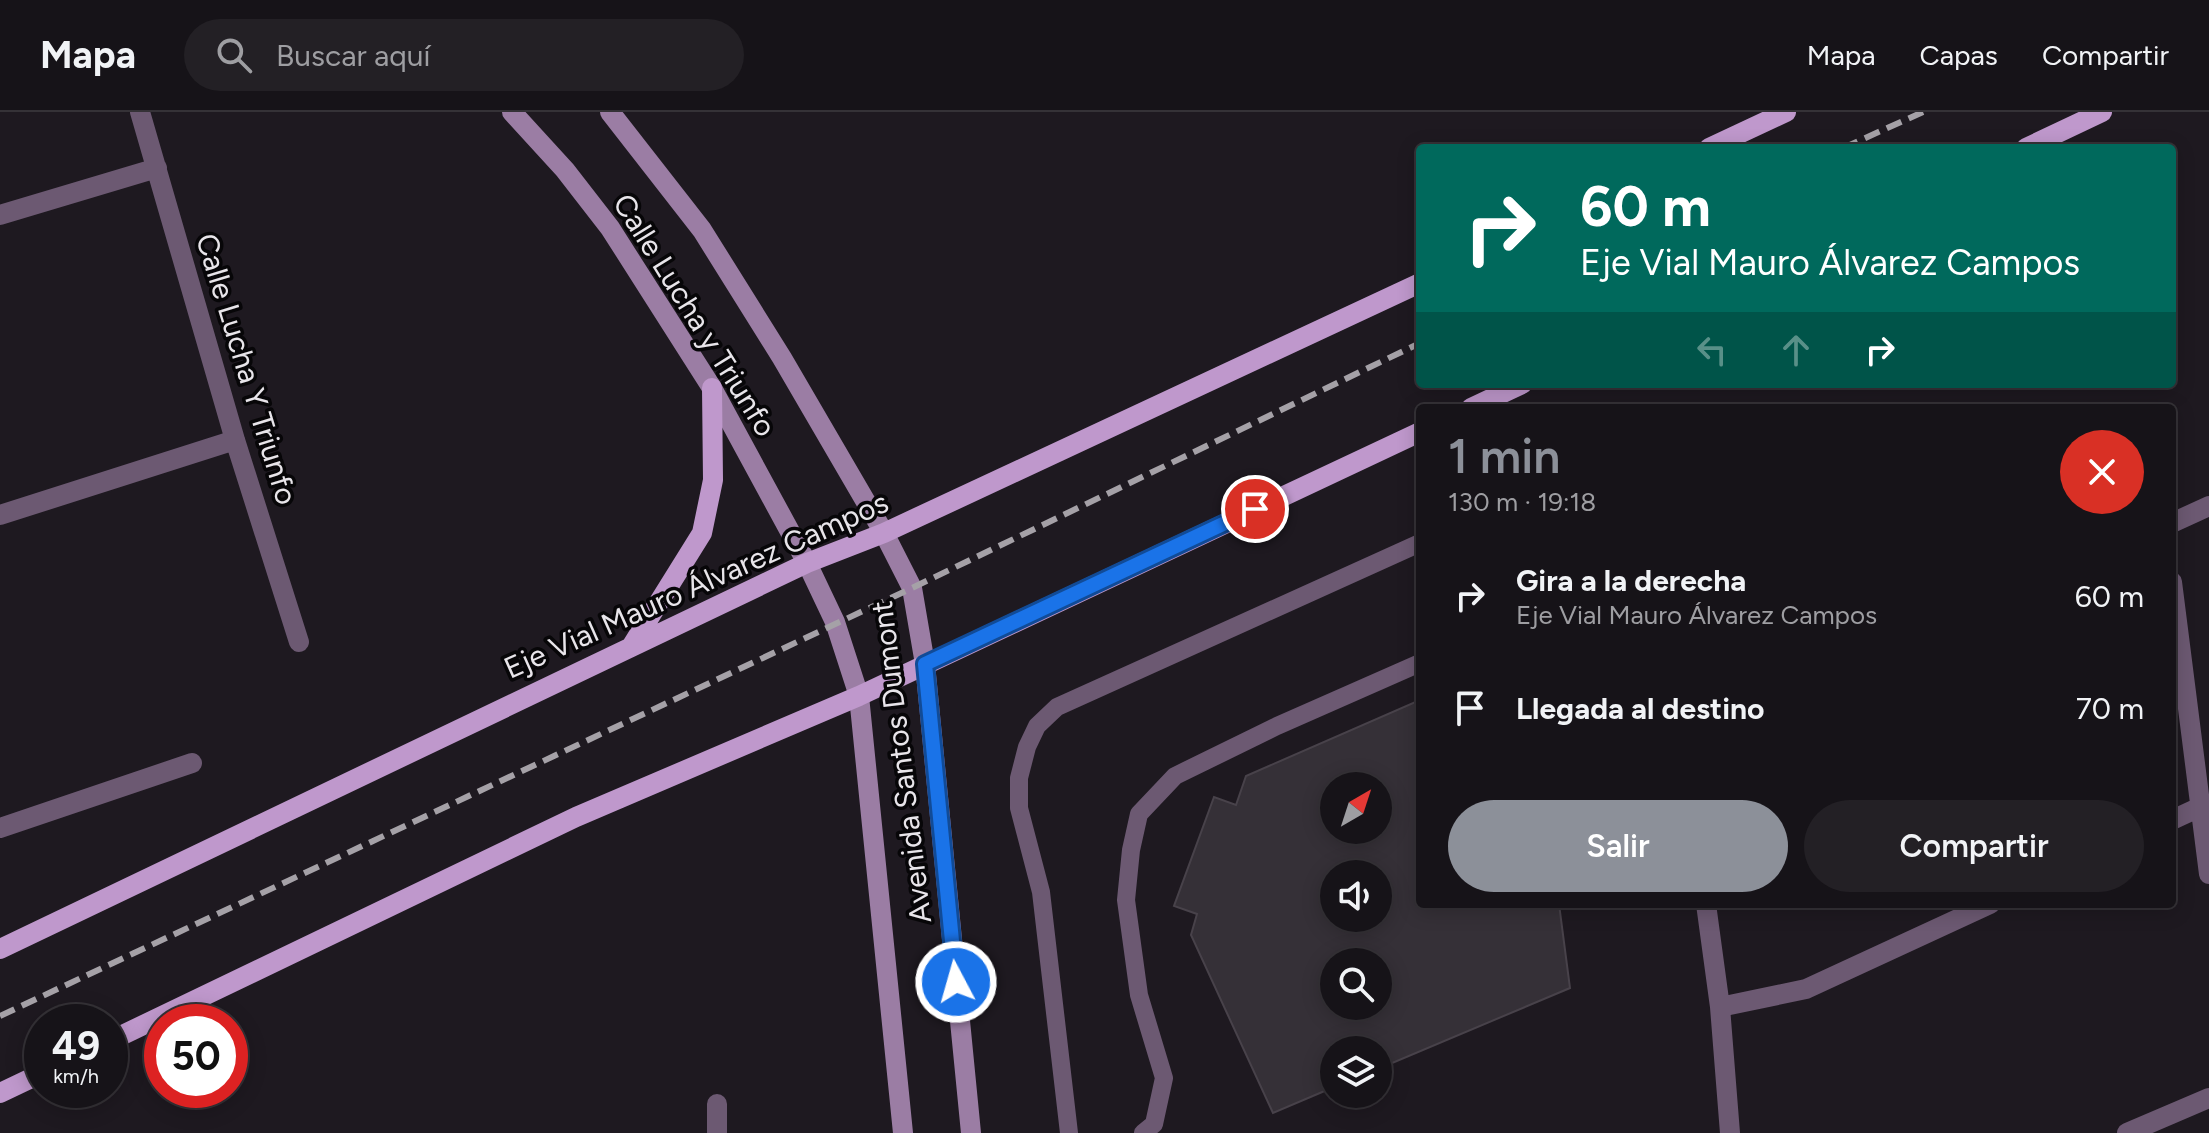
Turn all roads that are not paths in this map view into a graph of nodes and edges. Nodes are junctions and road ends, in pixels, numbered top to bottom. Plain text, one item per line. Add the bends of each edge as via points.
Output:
1 (140, 112) edge
2 (512, 112) edge
3 (610, 112) edge
4 (1786, 112) edge
5 (2102, 112) edge
6 (1718, 144) edge
7 (2034, 144) edge
8 (157, 168) junction
9 (0, 215) edge
10 (1416, 285) edge
11 (712, 388) junction
12 (1514, 388) edge
13 (1480, 404) edge
14 (1416, 434) edge
15 (235, 440) junction
16 (2209, 506) edge
17 (0, 515) edge
18 (2176, 521) edge
19 (884, 533) junction
20 (1416, 545) edge
21 (807, 563) junction
22 (2176, 614) edge
23 (299, 642) dead end
24 (630, 648) junction
25 (925, 664) junction
26 (1416, 665) edge
27 (859, 696) junction
28 (192, 763) dead end
29 (2200, 807) junction
30 (2176, 818) edge
31 (0, 828) edge
32 (2209, 874) edge
33 (1707, 908) edge
34 (1981, 908) edge
35 (0, 949) edge
36 (1720, 1007) junction
37 (128, 1032) edge
38 (24, 1082) edge
39 (0, 1093) edge
40 (2209, 1098) edge
41 (717, 1104) dead end
42 (717, 1133) edge
43 (903, 1133) edge
44 (971, 1133) edge
45 (1069, 1133) edge
46 (1143, 1133) edge
47 (1730, 1133) edge
48 (2127, 1133) edge

1 - 8 street, Calle Lucha Y Triunfo
2 - 11 main road, Calle Lucha y Triunfo via 610,228
3 - 19 main road, Calle Lucha y Triunfo via 702,230
4 - 6 main road
5 - 7 main road
8 - 9 street
8 - 15 street, Calle Lucha Y Triunfo
10 - 19 main road, Eje Vial Mauro Álvarez Campos
11 - 21 main road, Calle Lucha y Triunfo
11 - 24 main road via 713,480 702,533
12 - 13 main road
14 - 25 main road
15 - 17 street
15 - 23 street, Calle Lucha Y Triunfo
16 - 18 street
19 - 21 main road, Eje Vial Mauro Álvarez Campos
19 - 25 main road, Avenida Santos Dumont via 912,588
20 - 45 lane via 1057,707 1037,726 1019,778 1019,808 1041,892
21 - 24 main road, Eje Vial Mauro Álvarez Campos
21 - 27 main road, Calle Lucha y Triunfo via 835,622
22 - 29 street
24 - 35 main road, Eje Vial Mauro Álvarez Campos
25 - 27 main road
25 - 44 main road, Avenida Santos Dumont
26 - 46 lane via 1175,776 1139,814 1126,900 1139,995 1164,1078 1154,1124
27 - 37 main road via 576,817
27 - 43 main road, Calle Lucha y Triunfo
28 - 31 street
29 - 30 street
29 - 32 street
33 - 36 street
34 - 36 street via 1806,989
36 - 47 street
38 - 39 main road
40 - 48 street
41 - 42 street

